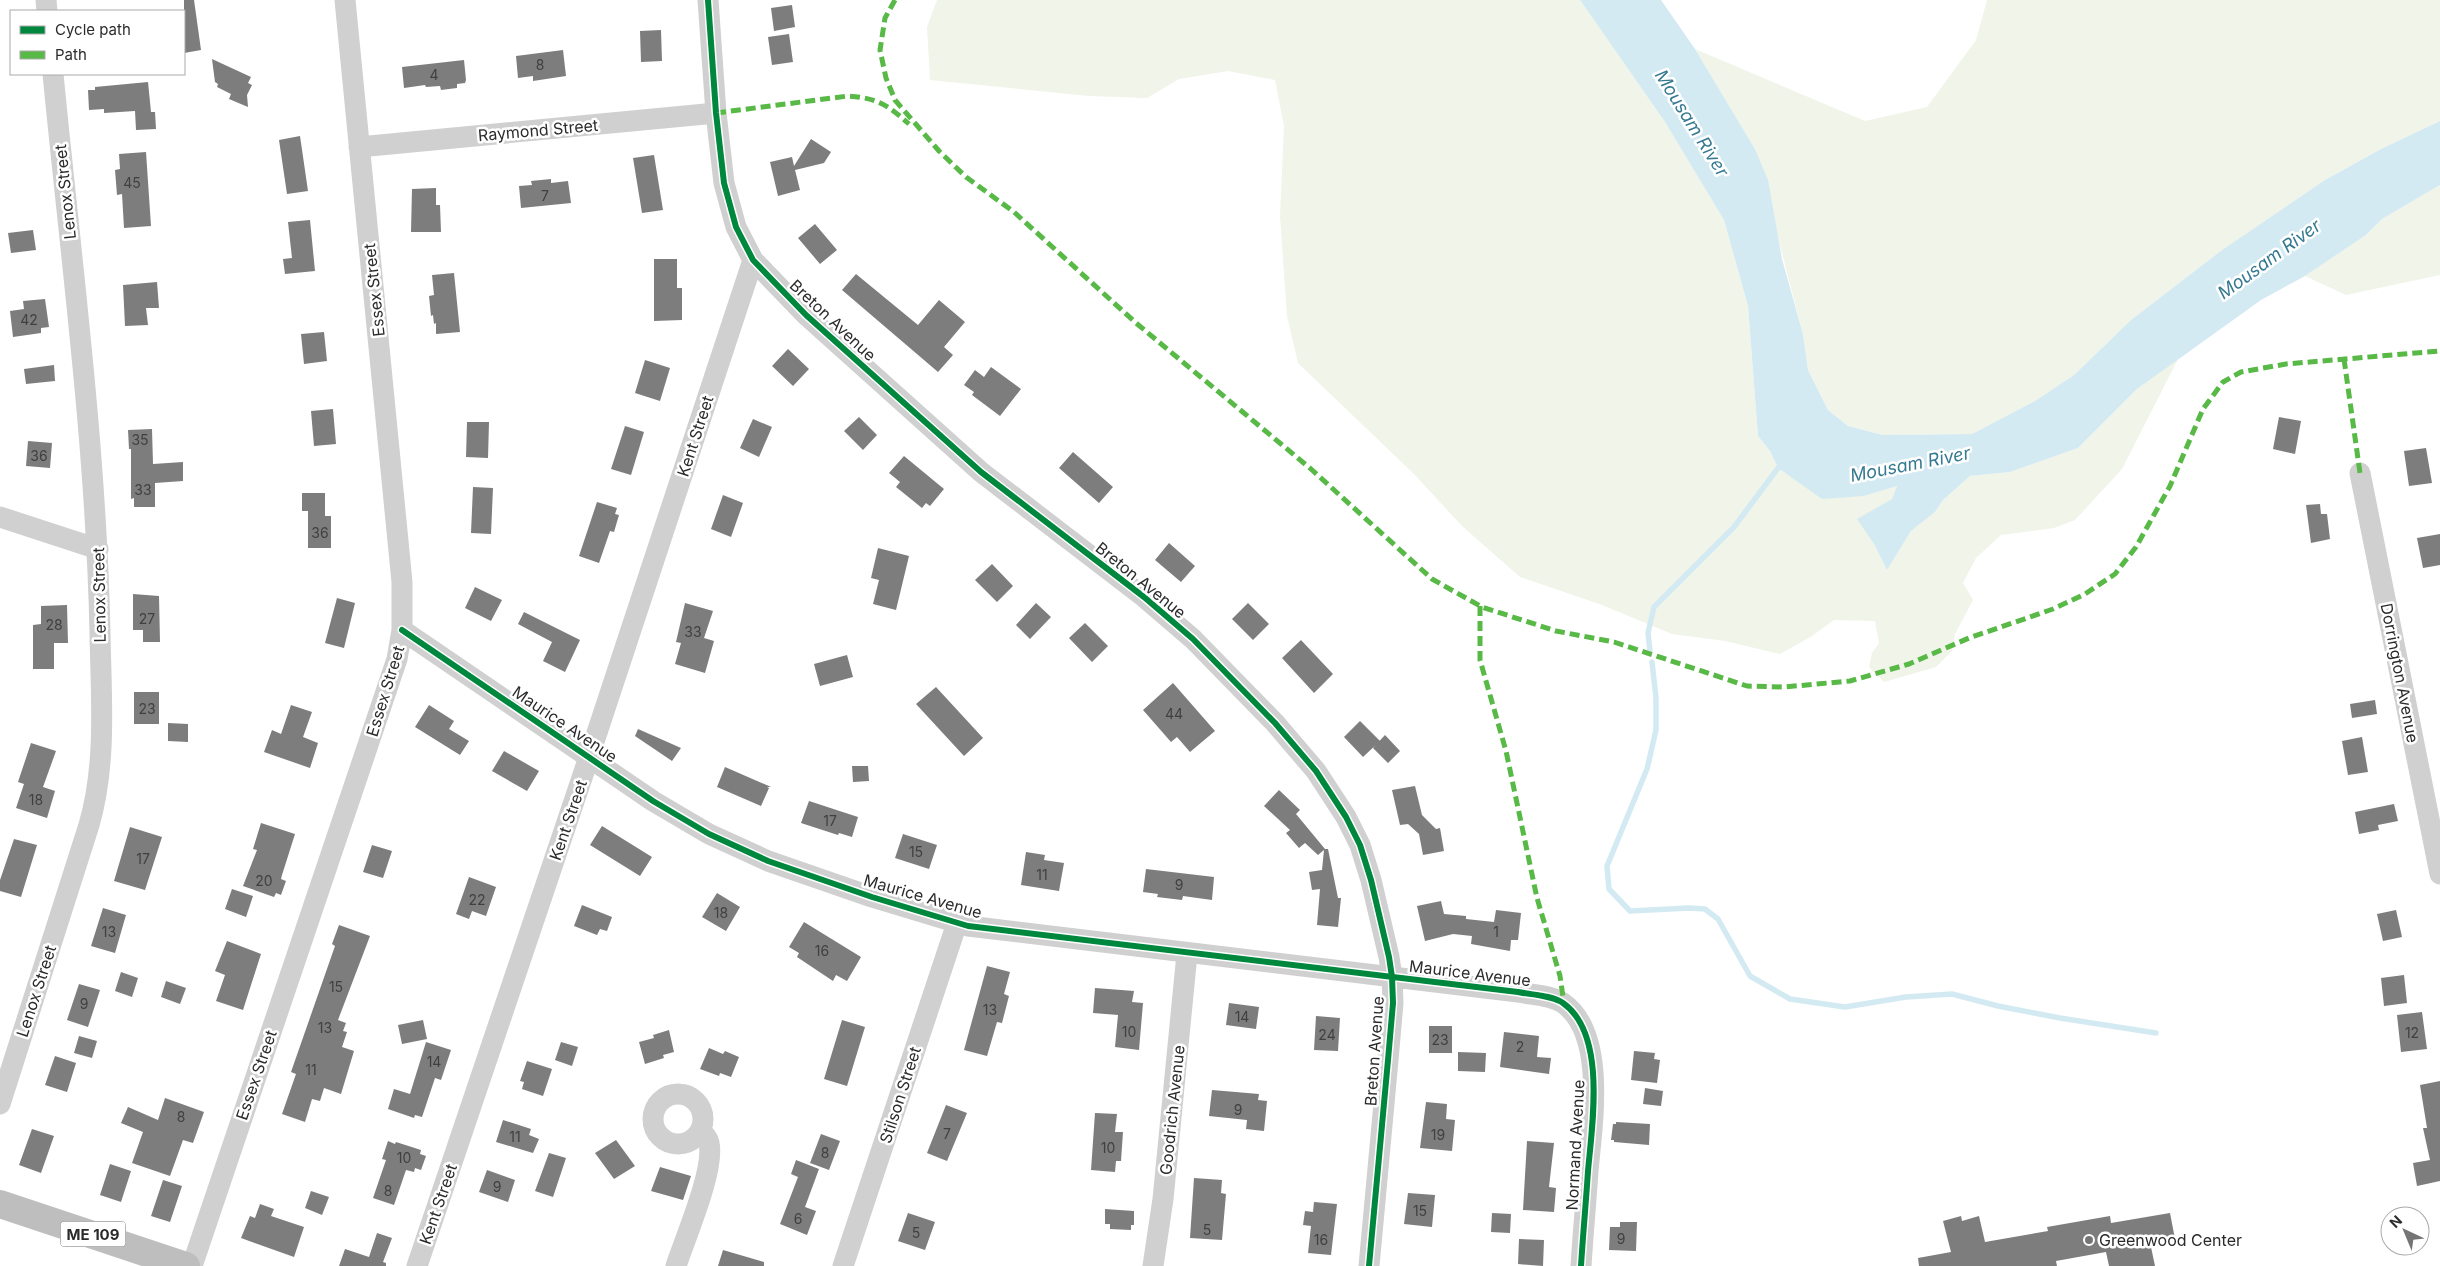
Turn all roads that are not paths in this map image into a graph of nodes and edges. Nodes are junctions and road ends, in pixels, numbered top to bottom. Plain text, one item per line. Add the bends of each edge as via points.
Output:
1 (345, 0) edge
2 (708, 0) edge
3 (54, 75) edge
4 (716, 113) junction
5 (359, 146) junction
6 (753, 260) junction
7 (2360, 472) dead end
8 (0, 517) edge
9 (98, 549) junction
10 (402, 630) junction
11 (589, 758) junction
12 (2434, 813) edge
13 (2440, 874) edge
14 (957, 923) junction
15 (1187, 954) junction
16 (1392, 977) junction
17 (1564, 1004) joint
18 (0, 1104) edge
19 (700, 1131) dead end
20 (0, 1204) edge
21 (144, 1259) edge
22 (186, 1266) edge
23 (192, 1266) edge
24 (417, 1266) edge
25 (676, 1266) edge
26 (843, 1266) edge
27 (1153, 1266) edge
28 (1369, 1266) edge
29 (1581, 1266) edge

1 - 5 street, Essex Street
2 - 4 street, Breton Avenue
3 - 9 street, Lenox Street
4 - 5 street, Raymond Street
4 - 6 street, Breton Avenue via 724,183 736,227
5 - 10 street, Essex Street via 402,582
6 - 11 street, Kent Street
6 - 16 street, Breton Avenue via 808,318 981,472 1144,597 1193,639 1275,723 1328,787 1360,846 1381,919
7 - 12 street, Dorrington Avenue
8 - 9 street
9 - 18 street, Lenox Street via 101,707 95,800 80,858
10 - 11 street, Maurice Avenue
10 - 23 street, Essex Street via 398,659
11 - 14 street, Maurice Avenue via 653,801 734,846 862,894
11 - 24 street, Kent Street
12 - 13 street, Dorrington Avenue
14 - 15 street, Maurice Avenue
14 - 26 street, Stilson Street
15 - 16 street, Maurice Avenue
15 - 27 street, Goodrich Avenue via 1163,1199
16 - 17 street, Maurice Avenue via 1518,992
16 - 28 street, Breton Avenue via 1393,1003
17 - 29 street, Normand Avenue via 1581,1028 1592,1066 1594,1108
19 - 25 street via 709,1142 708,1173
20 - 21 highway, ME 109
21 - 22 highway, ME 109

